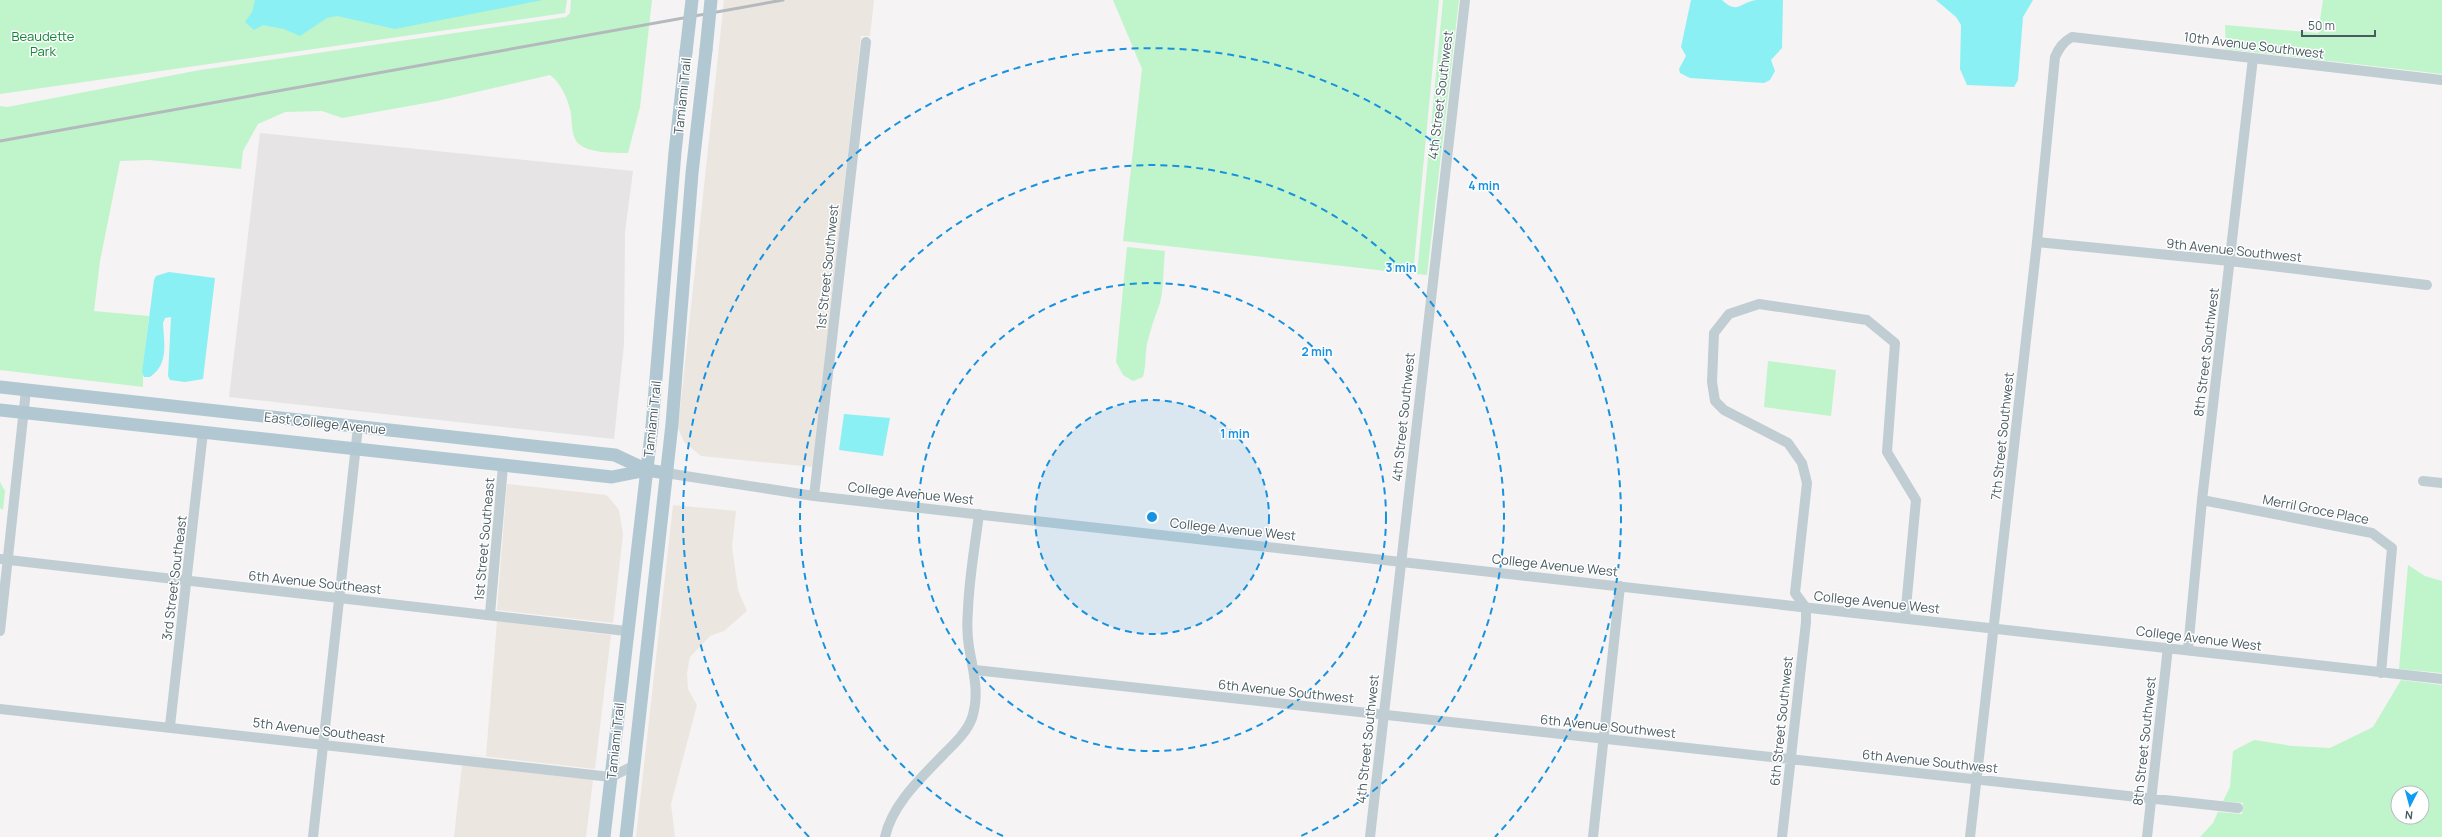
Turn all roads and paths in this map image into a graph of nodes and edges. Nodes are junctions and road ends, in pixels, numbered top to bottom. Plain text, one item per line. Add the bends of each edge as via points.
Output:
1 (692, 0) edge
2 (711, 0) edge
3 (1464, 0) edge
4 (2064, 41) joint
5 (866, 42) dead end
6 (2253, 58) junction
7 (2442, 80) edge
8 (2037, 242) junction
9 (2230, 262) junction
10 (2427, 285) dead end
11 (0, 387) edge
12 (26, 390) junction
13 (0, 410) edge
14 (24, 413) junction
15 (358, 427) junction
16 (203, 432) junction
17 (356, 448) junction
18 (503, 466) junction
19 (647, 470) junction
20 (666, 473) junction
21 (2423, 481) dead end
22 (2442, 483) edge
23 (814, 496) junction
24 (2202, 500) junction
25 (979, 514) junction
26 (4, 560) edge
27 (1400, 561) junction
28 (188, 582) junction
29 (1620, 586) junction
30 (339, 598) junction
31 (1806, 608) junction
32 (490, 614) junction
33 (1905, 618) junction
34 (1994, 628) junction
35 (0, 631) edge
36 (626, 631) junction
37 (2168, 647) junction
38 (2188, 649) junction
39 (646, 656) junction
40 (975, 670) junction
41 (2381, 673) junction
42 (2442, 679) edge
43 (0, 709) edge
44 (1383, 715) junction
45 (170, 726) junction
46 (1603, 739) junction
47 (324, 744) junction
48 (1790, 759) junction
49 (633, 766) junction
50 (611, 777) junction
51 (1977, 779) junction
52 (2151, 798) junction
53 (2238, 808) dead end
54 (313, 837) edge
55 (604, 837) edge
56 (626, 837) edge
57 (885, 837) edge
58 (1370, 837) edge
59 (1593, 837) edge
60 (1782, 837) edge
61 (1970, 837) edge
62 (2147, 837) edge

1 - 19 main road, Tamiami Trail, bridge
2 - 20 main road, Tamiami Trail, bridge
3 - 27 street, 4th Street Southwest
4 - 6 street, 10th Avenue Southwest via 2072,37
4 - 8 street, 7th Street Southwest via 2055,57
5 - 23 street, 1st Street Southwest
6 - 7 street, 10th Avenue Southwest
6 - 9 street, 8th Street Southwest
8 - 9 street, 9th Avenue Southwest
8 - 34 street, 7th Street Southwest
9 - 10 street, 9th Avenue Southwest
9 - 24 street, 8th Street Southwest
11 - 12 main road, East College Avenue
12 - 14 street
12 - 15 main road, East College Avenue
13 - 14 main road, East College Avenue
14 - 16 main road, East College Avenue
14 - 26 street
15 - 17 street
15 - 19 main road, East College Avenue via 615,455
16 - 17 main road, East College Avenue
16 - 28 street, 3rd Street Southeast
17 - 18 main road, East College Avenue
17 - 30 street
18 - 19 main road, East College Avenue via 612,477
18 - 32 street, 1st Street Southeast
19 - 20 main road, East College Avenue
19 - 36 main road, Tamiami Trail
20 - 23 street, College Avenue West
20 - 39 main road, Tamiami Trail
21 - 22 street
23 - 25 street, College Avenue West
24 - 38 street, 8th Street Southwest
24 - 41 street, Merril Groce Place via 2372,533 2392,548
25 - 27 street, College Avenue West
25 - 40 street via 968,610 968,646
26 - 28 street, 6th Avenue Southeast
26 - 35 street
27 - 29 street, College Avenue West
27 - 44 street, 4th Street Southwest
28 - 30 street, 6th Avenue Southeast
28 - 45 street, 3rd Street Southeast
29 - 31 street, College Avenue West
29 - 46 street
30 - 32 street, 6th Avenue Southeast
30 - 47 street
31 - 33 street, College Avenue West
31 - 33 street via 1796,593 1807,483 1802,464 1788,443 1724,410 1715,401 1712,382 1714,333 1729,314 1759,304 1867,320 1895,343 1888,452 1916,500
31 - 48 street, 6th Street Southwest
32 - 36 street, 6th Avenue Southeast
33 - 34 street, College Avenue West
34 - 37 street, College Avenue West
34 - 51 street, 7th Street Southwest
36 - 39 main road via 634,634
36 - 50 main road, Tamiami Trail
37 - 38 street, College Avenue West
37 - 52 street, 8th Street Southwest
38 - 41 street, College Avenue West
39 - 49 main road, Tamiami Trail
40 - 44 street, 6th Avenue Southwest
40 - 57 street via 976,695 971,719 960,738 919,780 900,805 887,828
41 - 42 street, College Avenue West
43 - 45 street, 5th Avenue Southeast
44 - 46 street, 6th Avenue Southwest
44 - 58 street, 4th Street Southwest
45 - 47 street, 5th Avenue Southeast
46 - 48 street, 6th Avenue Southwest
46 - 59 street
47 - 50 street, 5th Avenue Southeast
47 - 54 street
48 - 51 street, 6th Avenue Southwest
48 - 60 street, 6th Street Southwest
49 - 50 street
49 - 56 main road, Tamiami Trail
50 - 55 main road, Tamiami Trail
51 - 52 street, 6th Avenue Southwest
51 - 61 street, 7th Street Southwest
52 - 53 street, 6th Avenue Southwest
52 - 62 street, 8th Street Southwest

